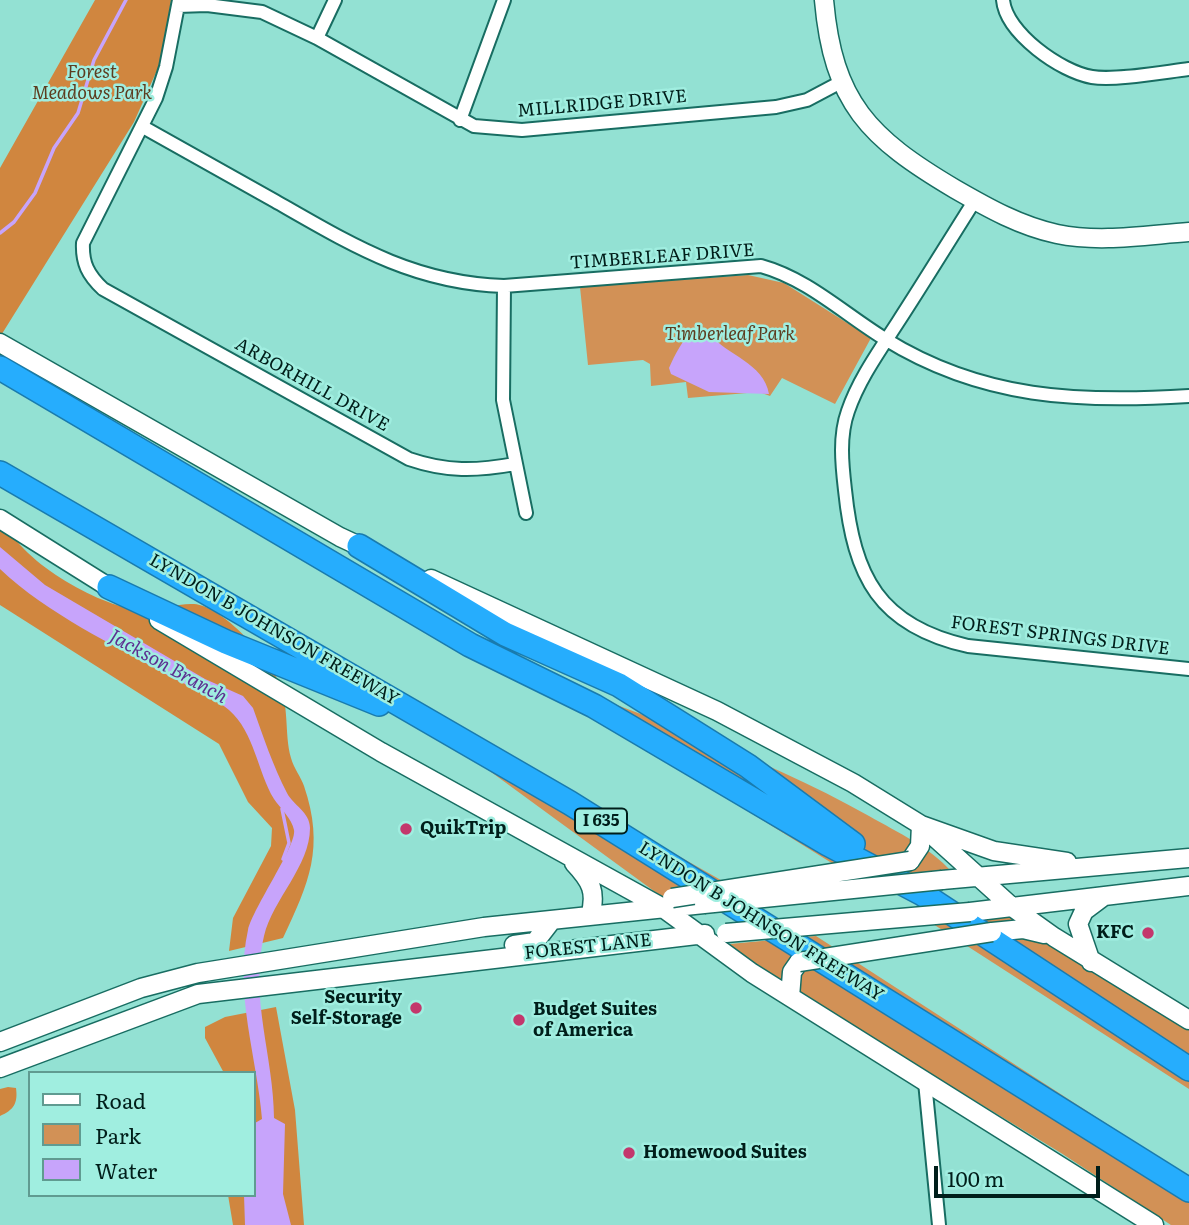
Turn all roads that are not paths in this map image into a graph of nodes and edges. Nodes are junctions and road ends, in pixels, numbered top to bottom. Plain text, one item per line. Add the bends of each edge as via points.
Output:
1 (335, 0) edge
2 (504, 0) edge
3 (824, 0) edge
4 (1003, 0) edge
5 (179, 3) edge
6 (317, 38) junction
7 (1189, 69) edge
8 (841, 82) junction
9 (460, 120) junction
10 (143, 127) junction
11 (975, 200) junction
12 (1189, 232) edge
13 (504, 286) junction
14 (887, 340) junction
15 (0, 343) edge
16 (0, 368) edge
17 (1189, 396) edge
18 (515, 464) junction
19 (0, 473) edge
20 (526, 513) dead end
21 (0, 519) edge
22 (359, 546) junction
23 (109, 587) junction
24 (1189, 668) edge
25 (458, 736) junction
26 (921, 825) junction
27 (562, 851) junction
28 (1189, 858) edge
29 (1084, 866) junction
30 (980, 878) junction
31 (1189, 886) edge
32 (921, 893) junction
33 (1108, 894) junction
34 (667, 903) junction
35 (1012, 907) junction
36 (590, 916) junction
37 (552, 920) junction
38 (699, 935) junction
39 (1054, 937) junction
40 (477, 959) junction
41 (1091, 962) junction
42 (789, 997) junction
43 (1189, 1020) edge
44 (9, 1038) edge
45 (26, 1058) junction
46 (0, 1068) edge
47 (1189, 1069) edge
48 (925, 1082) junction
49 (1189, 1190) edge
50 (939, 1225) edge
51 (1154, 1225) edge

1 - 6 street
2 - 9 street
3 - 8 main road via 828,42
4 - 7 street via 1014,29 1073,71 1094,78
5 - 6 street, MILLRIDGE DRIVE via 262,12
5 - 10 street via 166,67
6 - 9 street, MILLRIDGE DRIVE
8 - 9 street, MILLRIDGE DRIVE via 807,100 776,107 522,130 474,126
8 - 11 main road via 873,132 928,173
10 - 13 street, TIMBERLEAF DRIVE via 382,260 443,280
10 - 18 street, ARBORHILL DRIVE via 83,243 86,269 103,289 409,459 450,470
11 - 12 main road via 1017,223 1058,234 1123,237
11 - 14 street, FOREST SPRINGS DRIVE
13 - 14 street, TIMBERLEAF DRIVE via 761,266 794,278
13 - 18 street via 501,374
14 - 17 street, TIMBERLEAF DRIVE via 959,375 1031,394 1117,401
14 - 24 street, FOREST SPRINGS DRIVE via 847,411 841,458 855,554 882,601 920,632 968,646
15 - 22 main road
16 - 32 highway via 470,645 594,706 828,844
18 - 20 street
19 - 25 highway, LYNDON B JOHNSON FREEWAY / I 635
21 - 23 main road
22 - 26 main road via 717,711
22 - 32 highway via 505,634 619,685 748,766
23 - 25 highway via 226,642
23 - 27 main road via 266,686
25 - 49 highway, LYNDON B JOHNSON FREEWAY / I 635 via 824,959
26 - 29 main road via 994,851
26 - 30 main road
26 - 34 main road, bridge via 920,846 910,861
27 - 34 main road
27 - 36 main road via 588,877 594,891
28 - 29 main road, FOREST LANE
29 - 30 main road, FOREST LANE
30 - 34 main road, FOREST LANE, bridge via 704,904
30 - 35 main road
31 - 33 main road, FOREST LANE
32 - 47 highway
33 - 35 main road, FOREST LANE
33 - 41 main road via 1087,907 1078,924
34 - 36 main road, FOREST LANE
34 - 38 main road
35 - 38 main road, FOREST LANE, bridge
35 - 39 main road
36 - 37 main road, FOREST LANE
37 - 40 main road via 535,942 481,950
37 - 44 main road, FOREST LANE via 198,972 141,988
38 - 40 main road, FOREST LANE
38 - 42 main road
39 - 41 main road
39 - 42 main road, bridge via 1023,929 992,932 799,962 792,972
40 - 45 main road, FOREST LANE via 204,994 173,1001
41 - 43 main road
42 - 48 main road
44 - 45 main road
45 - 46 main road, FOREST LANE
48 - 50 street
48 - 51 main road

